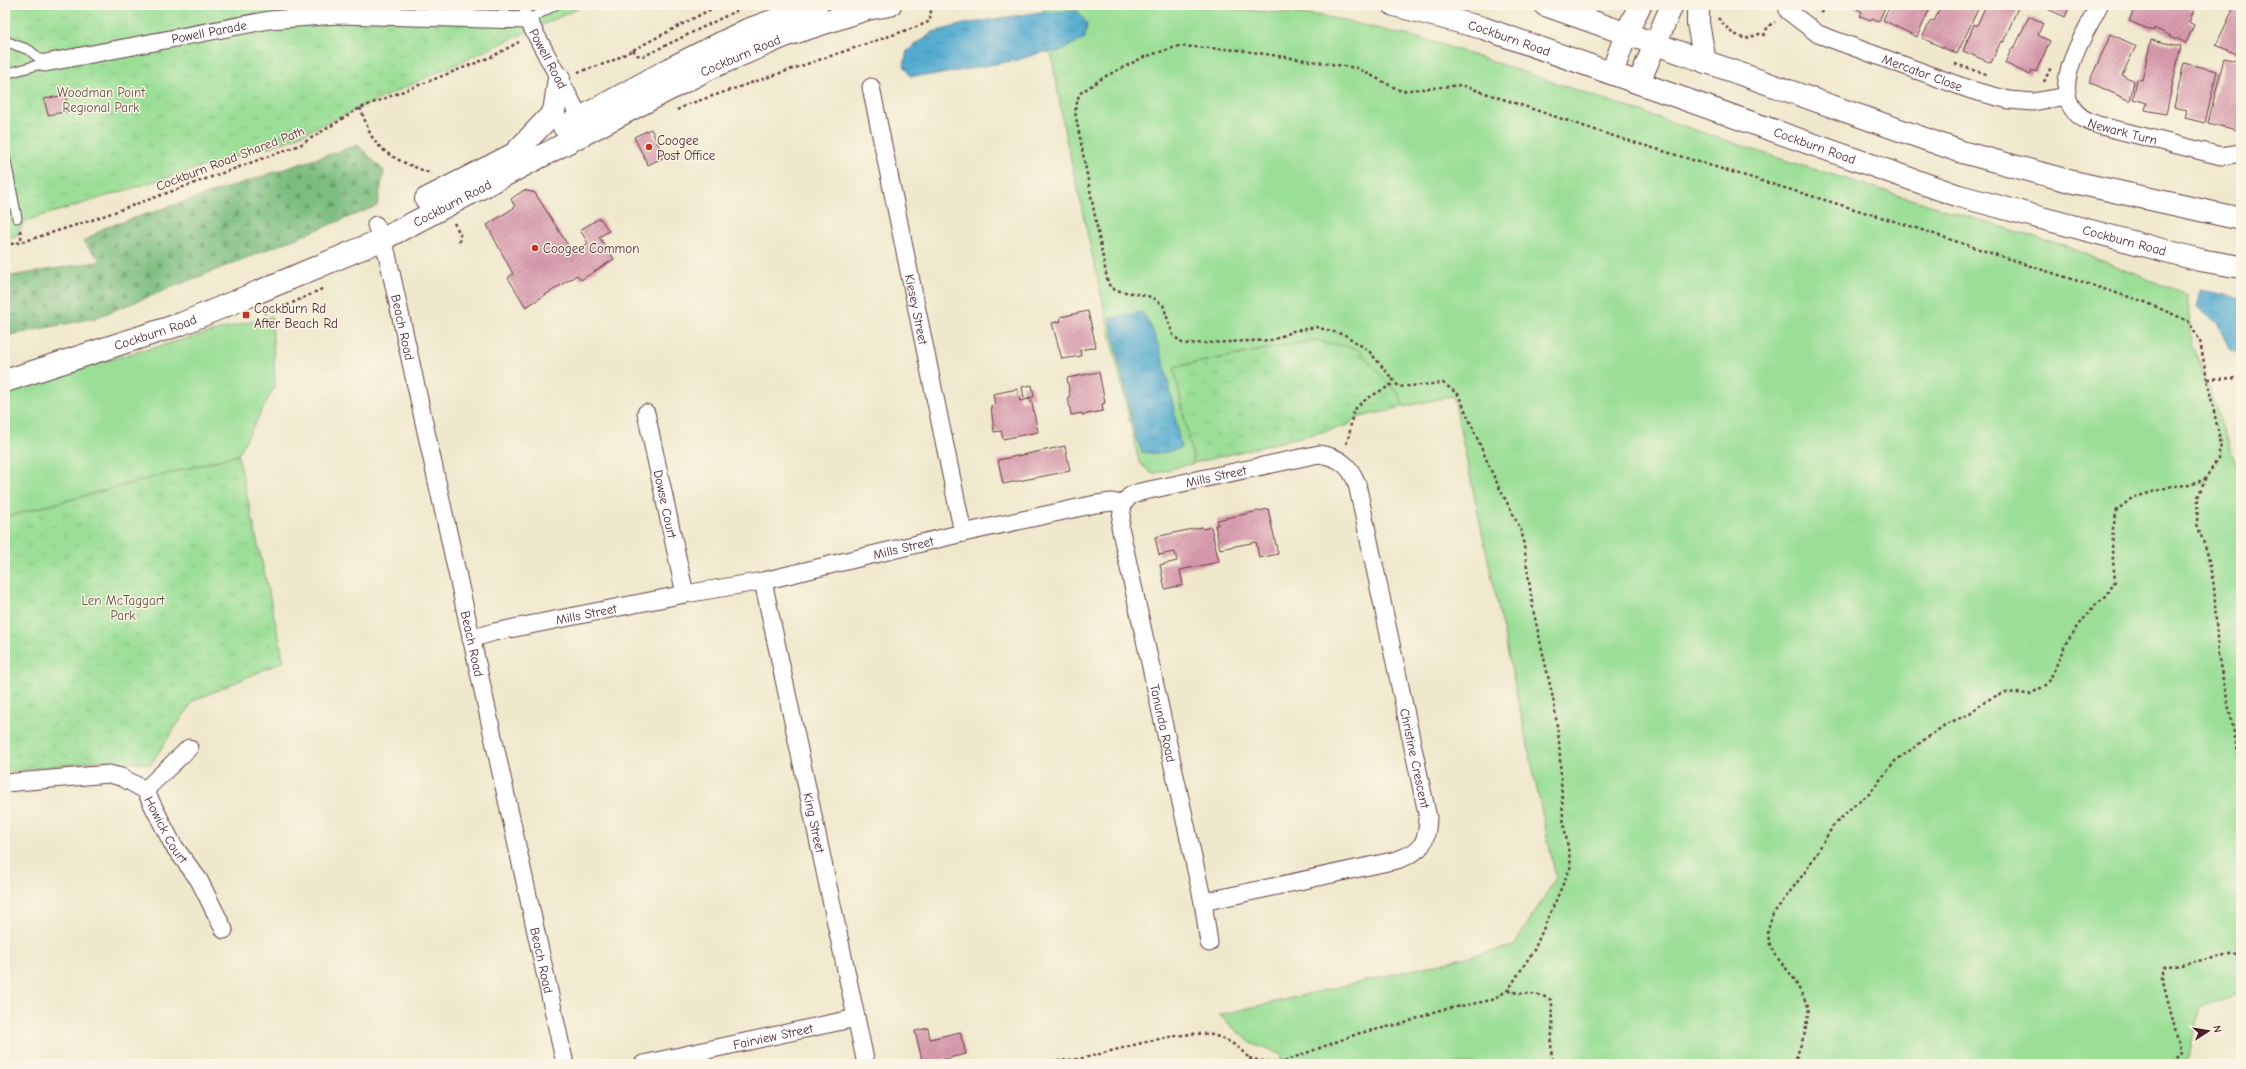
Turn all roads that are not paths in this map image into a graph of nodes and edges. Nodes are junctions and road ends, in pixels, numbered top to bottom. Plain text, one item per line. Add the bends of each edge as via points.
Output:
1 (555, 5) edge
2 (817, 5) edge
3 (890, 5) edge
4 (1394, 5) edge
5 (1545, 5) edge
6 (1640, 5) edge
7 (1672, 5) edge
8 (1698, 5) edge
9 (2099, 5) edge
10 (1788, 11) road end
11 (526, 12) edge
12 (488, 19) joint
13 (1626, 34) junction
14 (5, 41) edge
15 (1654, 44) junction
16 (1705, 62) junction
17 (44, 63) junction
18 (1612, 73) junction
19 (5, 74) edge
20 (559, 78) junction
21 (1639, 82) junction
22 (871, 87) dead end
23 (2067, 96) junction
24 (584, 126) junction
25 (2241, 153) edge
26 (514, 154) junction
27 (5, 156) edge
28 (17, 218) dead end
29 (2241, 219) edge
30 (379, 232) junction
31 (2241, 267) edge
32 (5, 370) edge
33 (5, 381) edge
34 (646, 413) dead end
35 (1336, 458) joint
36 (1123, 504) junction
37 (963, 533) junction
38 (763, 581) junction
39 (685, 594) junction
40 (470, 639) junction
41 (189, 748) dead end
42 (5, 782) edge
43 (145, 790) junction
44 (1203, 902) junction
45 (224, 930) dead end
46 (1209, 943) dead end
47 (856, 1018) junction
48 (565, 1064) edge
49 (643, 1064) edge
50 (866, 1064) edge

1 - 11 lane
2 - 24 main road, Cockburn Road via 740,34 677,65
3 - 24 main road, Cockburn Road via 868,9 773,41
4 - 18 main road, Cockburn Road via 1483,28
5 - 13 main road
6 - 13 main road
7 - 15 main road
8 - 16 main road via 1698,23
9 - 23 street via 2067,75
10 - 23 street, Mercator Close via 1818,34 1971,90 2009,100 2033,102
11 - 12 street, Powell Road
11 - 20 street, Powell Road
12 - 17 street, Powell Parade via 338,15 269,20
13 - 15 main road
13 - 18 main road
14 - 17 lane via 29,50
15 - 16 main road
15 - 21 main road
16 - 29 main road via 1962,152 2073,182
17 - 19 lane, Powell Parade
18 - 21 main road, Cockburn Road
20 - 24 street, Powell Road
20 - 26 main road via 554,112
21 - 31 main road, Cockburn Road via 1959,196 2200,260
22 - 37 street, Kiesey Street
23 - 25 street, Newark Turn via 2076,112 2092,123 2221,156
24 - 26 main road, Cockburn Road
24 - 30 main road, Cockburn Road
26 - 30 main road, Cockburn Road
27 - 28 lane
30 - 32 main road, Cockburn Road via 199,306
30 - 33 main road, Cockburn Road via 180,324
30 - 40 street, Beach Road via 389,262
34 - 39 street, Dowse Court
35 - 36 street, Mills Street via 1319,454 1140,492 1130,496
35 - 44 street, Christine Crescent via 1352,471 1357,484 1428,818 1427,832 1422,847 1411,855 1397,860
36 - 37 street, Mills Street via 1096,504
36 - 44 street, Tanunda Road via 1120,527
37 - 38 street, Mills Street
38 - 39 street, Mills Street
38 - 47 street, King Street
39 - 40 street, Mills Street
40 - 48 street, Beach Road
41 - 43 street
42 - 43 street, Howick Court via 109,774 121,777
43 - 45 street, Howick Court via 173,845 199,880
44 - 46 street, Tanunda Road
47 - 49 street, Fairview Street
47 - 50 street, King Street

